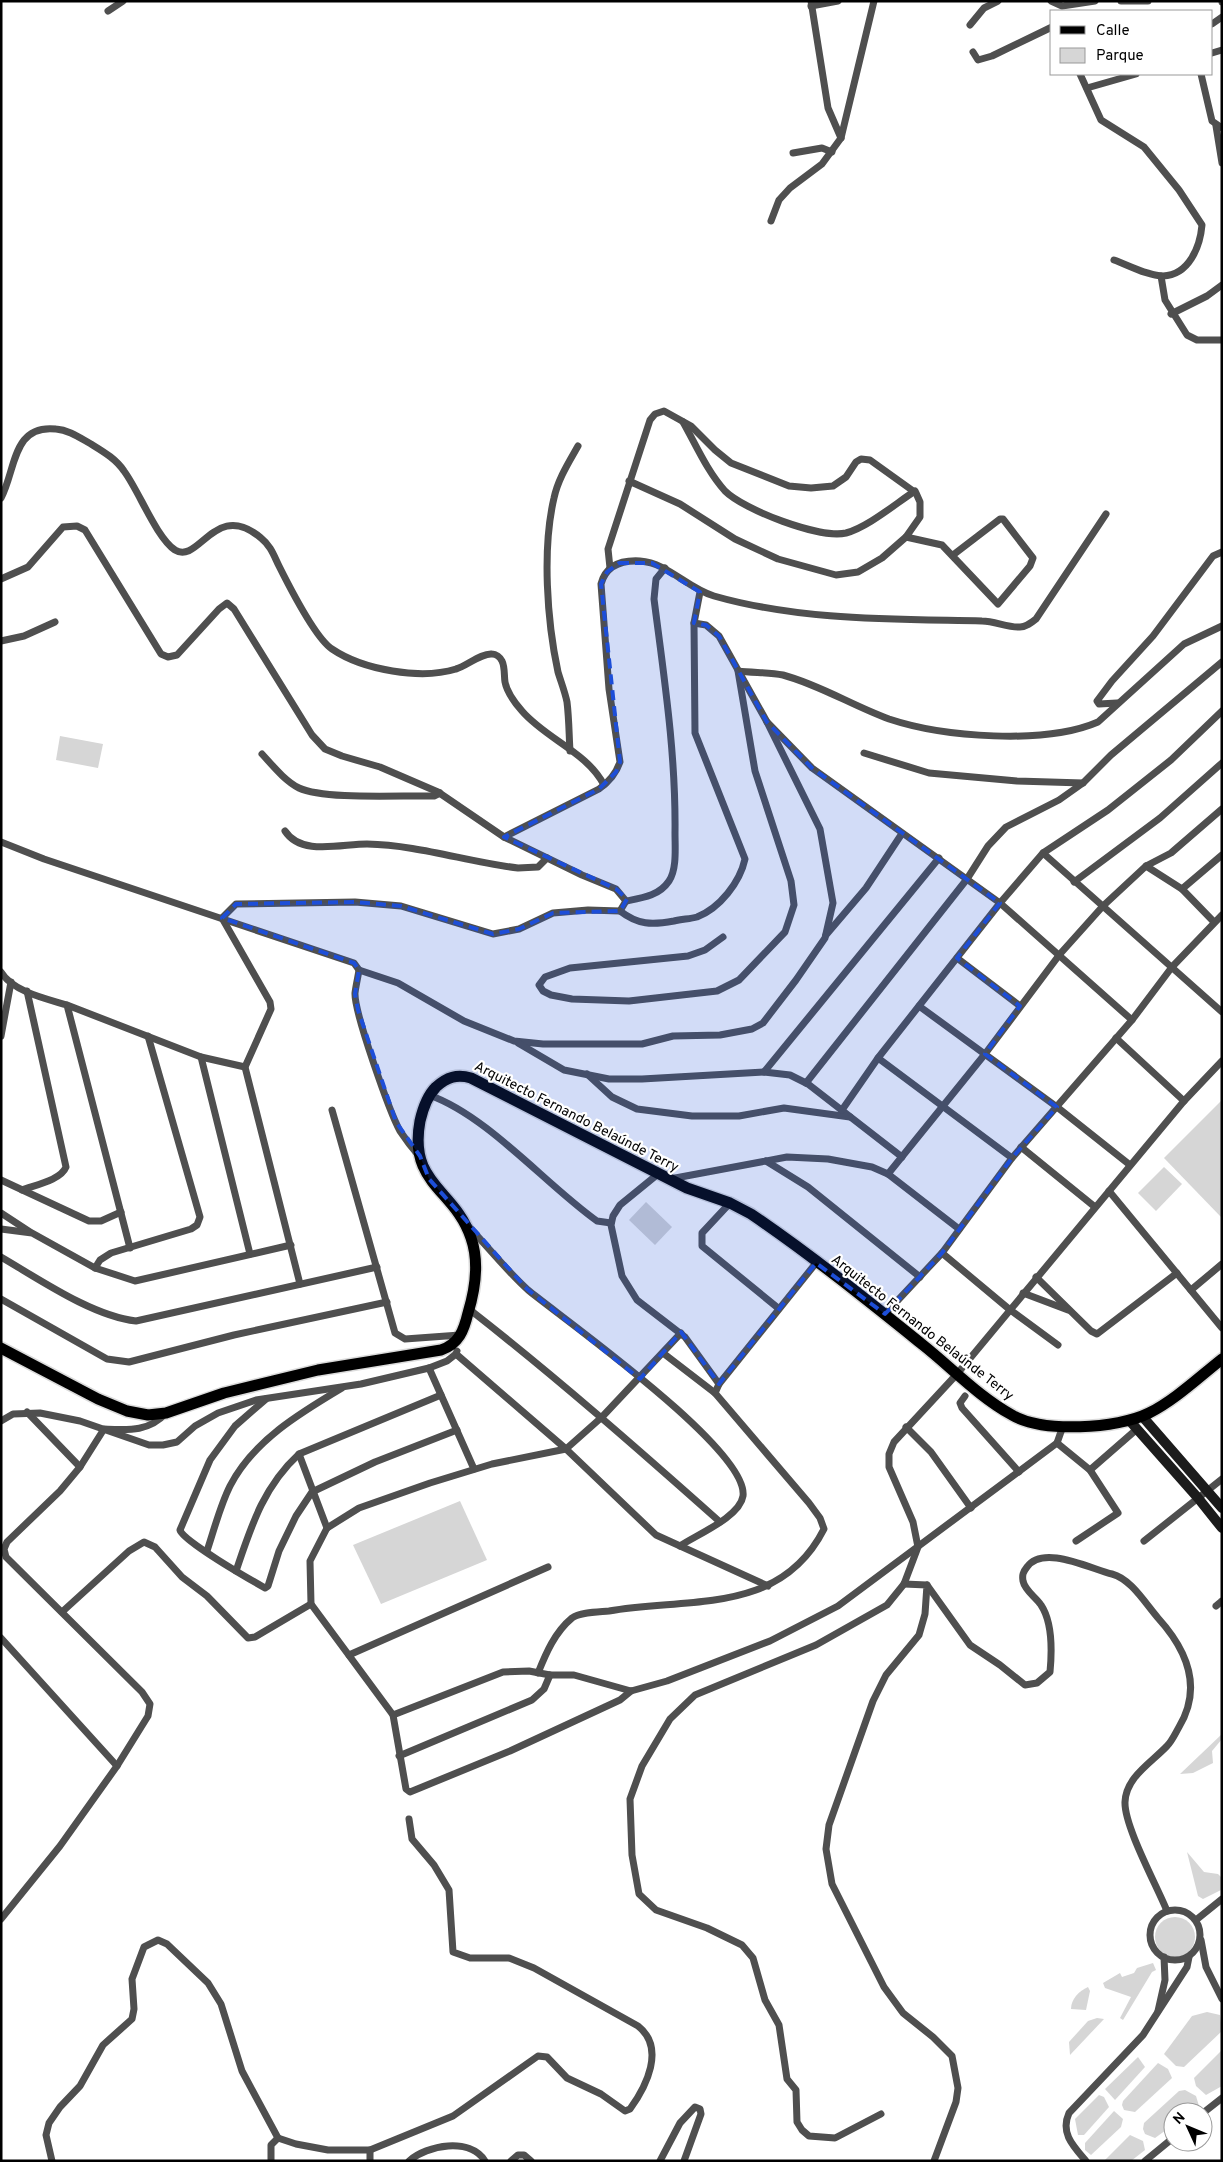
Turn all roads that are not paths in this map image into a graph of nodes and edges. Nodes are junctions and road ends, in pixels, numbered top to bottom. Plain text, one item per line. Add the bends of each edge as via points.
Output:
1 (122, 1) edge
2 (838, 1) edge
3 (874, 1) edge
4 (998, 1) edge
5 (1052, 1) edge
6 (1095, 1) edge
7 (1122, 1) edge
8 (1148, 1) edge
9 (811, 4) edge
10 (1063, 9) edge
11 (108, 11) dead end
12 (970, 25) dead end
13 (1050, 28) edge
14 (973, 52) dead end
15 (1080, 75) edge
16 (1132, 75) edge
17 (1202, 75) edge
18 (1087, 88) junction
19 (1219, 127) edge
20 (841, 138) junction
21 (832, 152) junction
22 (793, 153) dead end
23 (1222, 163) edge
24 (771, 221) dead end
25 (1114, 260) dead end
26 (1161, 276) junction
27 (1222, 285) edge
28 (1172, 314) junction
29 (1222, 340) edge
30 (682, 419) junction
31 (578, 446) dead end
32 (630, 481) junction
33 (915, 491) junction
34 (1, 498) edge
35 (1106, 514) dead end
36 (906, 537) junction
37 (1222, 552) edge
38 (953, 555) junction
39 (610, 568) junction
40 (665, 568) junction
41 (1, 579) edge
42 (700, 592) junction
43 (55, 622) dead end
44 (694, 623) junction
45 (1222, 626) edge
46 (1, 641) edge
47 (1222, 662) edge
48 (738, 671) junction
49 (1118, 703) junction
50 (1222, 711) edge
51 (767, 722) junction
52 (570, 751) junction
53 (864, 753) dead end
54 (262, 754) dead end
55 (1222, 763) edge
56 (1083, 783) junction
57 (604, 786) junction
58 (440, 793) junction
59 (1222, 809) edge
60 (285, 831) dead end
61 (901, 834) junction
62 (504, 837) junction
63 (1, 842) edge
64 (1043, 853) junction
65 (1222, 855) edge
66 (547, 858) junction
67 (939, 858) junction
68 (1146, 866) junction
69 (967, 879) junction
70 (1074, 882) junction
71 (1182, 890) junction
72 (626, 901) junction
73 (1000, 903) junction
74 (1102, 906) junction
75 (620, 911) junction
76 (1222, 914) edge
77 (222, 918) junction
78 (1214, 922) junction
79 (723, 936) dead end
80 (824, 938) junction
81 (1060, 954) junction
82 (957, 958) junction
83 (1172, 967) junction
84 (359, 970) junction
85 (1, 972) edge
86 (11, 982) junction
87 (27, 991) junction
88 (67, 1005) junction
89 (919, 1006) junction
90 (1020, 1006) junction
91 (1222, 1012) edge
92 (1132, 1020) junction
93 (1, 1036) edge
94 (148, 1036) junction
95 (1116, 1038) junction
96 (514, 1041) junction
97 (985, 1054) junction
98 (200, 1057) junction
99 (878, 1058) junction
100 (1222, 1060) edge
101 (245, 1066) junction
102 (764, 1072) junction
103 (586, 1074) junction
104 (806, 1083) junction
105 (429, 1095) junction
106 (1184, 1101) junction
107 (942, 1106) junction
108 (1057, 1107) junction
109 (332, 1110) dead end
110 (842, 1110) junction
111 (850, 1117) junction
112 (1021, 1147) junction
113 (420, 1156) junction
114 (902, 1156) junction
115 (1012, 1158) junction
116 (766, 1161) junction
117 (1130, 1165) junction
118 (888, 1174) junction
119 (663, 1176) junction
120 (1, 1180) edge
121 (22, 1190) junction
122 (1108, 1191) junction
123 (730, 1203) junction
124 (1095, 1207) junction
125 (121, 1212) junction
126 (1, 1213) edge
127 (463, 1221) junction
128 (611, 1223) junction
129 (1, 1229) edge
130 (959, 1229) junction
131 (32, 1233) junction
132 (291, 1245) junction
133 (130, 1248) junction
134 (942, 1252) junction
135 (250, 1254) junction
136 (1, 1257) edge
137 (816, 1262) junction
138 (1222, 1264) edge
139 (377, 1266) junction
140 (95, 1268) junction
141 (1177, 1273) junction
142 (920, 1277) junction
143 (1036, 1277) junction
144 (300, 1284) junction
145 (1191, 1290) junction
146 (1023, 1293) junction
147 (1, 1299) edge
148 (387, 1302) junction
149 (778, 1308) junction
150 (1009, 1309) junction
151 (469, 1310) junction
152 (1071, 1311) junction
153 (885, 1314) junction
154 (1222, 1328) edge
155 (681, 1333) junction
156 (457, 1345) junction
157 (1058, 1345) dead end
158 (1, 1348) edge
159 (663, 1352) junction
160 (1222, 1359) edge
161 (429, 1368) junction
162 (957, 1374) junction
163 (640, 1379) junction
164 (719, 1384) junction
165 (347, 1386) junction
166 (715, 1393) junction
167 (441, 1395) junction
168 (965, 1396) dead end
169 (266, 1399) junction
170 (27, 1412) junction
171 (166, 1413) junction
172 (1142, 1416) junction
173 (602, 1417) junction
174 (1129, 1420) junction
175 (1, 1421) edge
176 (1063, 1426) junction
177 (906, 1427) junction
178 (104, 1429) junction
179 (1138, 1429) junction
180 (457, 1430) junction
181 (1058, 1443) junction
182 (566, 1449) junction
183 (299, 1454) junction
184 (80, 1467) junction
185 (474, 1469) junction
186 (1090, 1470) junction
187 (1019, 1472) junction
188 (1222, 1479) edge
189 (1208, 1491) junction
190 (312, 1492) junction
191 (1198, 1498) junction
192 (971, 1508) junction
193 (1222, 1508) edge
194 (720, 1522) junction
195 (327, 1528) junction
196 (1222, 1528) edge
197 (1076, 1541) dead end
198 (1144, 1541) dead end
199 (680, 1546) junction
200 (918, 1547) junction
201 (207, 1551) junction
202 (548, 1567) dead end
203 (236, 1571) junction
204 (904, 1584) junction
205 (927, 1585) junction
206 (768, 1586) junction
207 (311, 1604) junction
208 (62, 1612) junction
209 (1, 1638) edge
210 (348, 1655) junction
211 (538, 1672) junction
212 (550, 1675) junction
213 (631, 1691) junction
214 (393, 1716) junction
215 (399, 1756) junction
216 (117, 1766) junction
217 (409, 1819) dead end
218 (1222, 1899) edge
219 (1167, 1911) junction
220 (1, 1919) edge
221 (1196, 1920) junction
222 (1201, 1940) junction
223 (1164, 1957) junction
224 (1189, 1957) junction
225 (1222, 2000) edge
226 (1156, 2016) junction
227 (881, 2114) dead end
228 (278, 2138) junction
229 (1163, 2146) edge
230 (370, 2150) junction
231 (52, 2161) edge
232 (271, 2161) edge
233 (370, 2161) edge
234 (408, 2161) edge
235 (485, 2161) edge
236 (511, 2161) edge
237 (531, 2161) edge
238 (660, 2161) edge
239 (684, 2161) edge
240 (934, 2161) edge
241 (1086, 2161) edge
242 (1145, 2161) edge

1 - 11 street
2 - 9 street
3 - 20 street
4 - 12 street via 984,8
5 - 10 street
6 - 10 street
7 - 8 street
9 - 20 street via 828,108
13 - 14 street via 992,56 978,60
15 - 18 street
16 - 18 street
17 - 19 street via 1212,121
18 - 26 street via 1102,120 1144,147 1202,225 1198,250 1187,264 1174,274
19 - 23 street
20 - 21 street
21 - 22 street via 822,148
21 - 24 street via 779,200
25 - 26 street
26 - 28 street via 1164,300
27 - 28 street
28 - 29 street via 1186,335 1197,340
30 - 32 street via 664,411 652,416
30 - 33 street via 731,463 778,483 806,488 833,486 846,477 856,462 867,459
30 - 33 street via 703,460 726,491 766,515 823,534 847,532
31 - 52 street via 554,496 548,568 553,635 558,672 567,702
32 - 36 street via 680,504 735,539 778,559 828,574 843,576 858,572 890,552
32 - 39 street via 608,549
33 - 36 street via 921,512
34 - 52 street via 18,450 27,437 42,428 67,431 120,465 156,525 176,550 191,550 228,524 254,532 272,550 324,642 360,662 388,670 429,674 459,668 488,654 496,655 502,661 506,685 517,705
35 - 42 street via 1036,619 1021,627 984,621 869,620 792,611
36 - 38 street via 942,545
37 - 49 street via 1213,556 1153,636 1097,701 1099,704
38 - 38 street via 998,604 1033,558 1003,519
39 - 40 street via 632,561
39 - 57 street via 601,584 609,689 620,762
40 - 42 street
40 - 72 street via 656,579 654,599 674,760 674,862 670,880 662,889 650,896
41 - 58 street via 28,567 63,527 76,526 85,530 161,654 168,657 177,655 227,603 234,609 312,735 325,749 380,767
42 - 44 street
43 - 46 street via 24,636
44 - 48 street via 706,625 719,636
44 - 75 street via 695,733 744,859 742,873 716,905 698,916 654,925 640,923
45 - 49 street via 1184,644
47 - 56 street via 1111,755
48 - 49 street via 781,675 889,719 931,730 1004,736 1072,730 1098,722
48 - 51 street
48 - 79 street via 755,771 791,881 794,905 785,932 739,980 717,990 630,1000 572,999 551,995 543,991 540,984 545,977 570,968 688,956 705,950
50 - 64 street via 1171,760 1108,810
51 - 61 street via 812,768
51 - 80 street via 820,828 833,903
52 - 57 street via 590,765
53 - 56 street via 929,773
54 - 58 street via 285,778 309,792 434,796
55 - 70 street via 1160,818
56 - 69 street via 1059,800 1006,827 988,846
57 - 62 street
58 - 62 street
59 - 68 street via 1171,853
60 - 66 street via 295,842 310,847 347,844 391,846 518,868 538,867
61 - 67 street
61 - 80 street via 866,888
62 - 66 street
63 - 77 street via 44,860
64 - 70 street
64 - 73 street
65 - 71 street
66 - 72 street via 616,889
67 - 69 street
67 - 102 street
68 - 71 street
68 - 74 street
69 - 73 street
69 - 104 street
70 - 74 street
71 - 78 street
72 - 75 street
73 - 81 street
73 - 82 street
74 - 81 street
74 - 83 street
75 - 77 street via 553,912 519,929 493,934 401,906 355,902 236,904
76 - 78 street
77 - 84 street via 354,963
77 - 101 street via 270,1002
78 - 83 street
80 - 96 street via 771,1014 752,1029 720,1035 673,1036 642,1044
81 - 90 street
81 - 92 street
82 - 89 street
82 - 90 street
83 - 91 street
83 - 92 street
84 - 96 street via 398,983 464,1021
84 - 113 street via 355,994 369,1046 396,1122 409,1145
85 - 86 street
86 - 87 street
86 - 93 street
87 - 88 street
87 - 121 street via 66,1166 58,1176
88 - 94 street
88 - 125 street
89 - 97 street
89 - 99 street
90 - 97 street
92 - 95 street
94 - 98 street
94 - 133 street via 200,1218 191,1229
95 - 106 street
95 - 108 street
96 - 103 street via 564,1070
97 - 107 street
97 - 108 street
98 - 101 street
98 - 135 street
99 - 107 street
99 - 110 street
100 - 106 street
101 - 132 street
102 - 103 street via 642,1079
102 - 104 street via 790,1075
103 - 111 street via 612,1097 637,1109 692,1116 739,1116 784,1108
104 - 110 street
105 - 113 main road via 419,1128
105 - 119 main road, Arquitecto Fernando Belaúnde Terry via 452,1077 471,1078
105 - 128 street via 477,1122 597,1221
106 - 117 street
107 - 114 street
107 - 115 street
108 - 112 street
108 - 117 street
109 - 139 street
110 - 111 street
111 - 114 street
112 - 115 street
112 - 124 street
113 - 127 main road via 429,1180
114 - 118 street
115 - 130 street
116 - 118 street via 806,1156
116 - 119 street
116 - 142 street via 808,1187
117 - 122 street
118 - 130 street
119 - 123 main road, Arquitecto Fernando Belaúnde Terry
119 - 128 street via 620,1205
120 - 121 street
121 - 125 street via 89,1221 101,1221
122 - 124 street
122 - 141 street
123 - 137 main road, Arquitecto Fernando Belaúnde Terry via 773,1229
123 - 149 street via 702,1233 702,1246
124 - 143 street
125 - 133 street
126 - 131 street
127 - 151 main road via 471,1235 475,1258
127 - 163 street via 527,1289
128 - 155 street via 622,1276 628,1288 642,1305
129 - 131 street
130 - 134 street
131 - 140 street
132 - 135 street
132 - 144 street
133 - 140 street via 111,1253
134 - 142 street
134 - 150 street
135 - 140 street via 135,1281
136 - 144 street via 63,1293 119,1319 136,1321
137 - 149 street
137 - 153 main road, Arquitecto Fernando Belaúnde Terry
138 - 145 street
139 - 144 street
139 - 148 street
141 - 145 street
141 - 152 street via 1097,1334
142 - 153 street
143 - 146 street
143 - 152 street
145 - 154 street
146 - 150 street
146 - 152 street
147 - 148 street via 107,1359 129,1362 234,1335
148 - 156 street via 400,1337
149 - 164 street
150 - 157 street
150 - 162 street
151 - 156 main road
151 - 173 street
153 - 162 main road, Arquitecto Fernando Belaúnde Terry
155 - 159 street
155 - 164 street
156 - 161 street via 447,1362
156 - 171 main road via 281,1378 216,1395
156 - 182 street
158 - 171 main road via 127,1411 148,1415
159 - 163 street
159 - 166 street
160 - 172 main road, Arquitecto Fernando Belaúnde Terry via 1161,1406
161 - 165 street
161 - 167 street
162 - 176 main road, Arquitecto Fernando Belaúnde Terry via 1013,1416
162 - 177 street
163 - 173 street
163 - 194 street via 702,1431 732,1466 743,1488 743,1497 740,1506
164 - 166 street
165 - 169 street
165 - 201 street via 298,1414 254,1453 230,1486
166 - 206 street via 809,1503 824,1529 806,1556
167 - 180 street
167 - 183 street
168 - 187 street via 960,1403 962,1408
169 - 178 street via 218,1413 176,1442 163,1445 149,1445
169 - 201 street via 235,1426 210,1460 180,1530
170 - 175 street via 12,1414
170 - 178 street via 80,1421
170 - 184 street
171 - 178 street via 150,1426
172 - 174 main road, Arquitecto Fernando Belaúnde Terry
172 - 189 street
173 - 182 street
173 - 194 street
174 - 176 main road, Arquitecto Fernando Belaúnde Terry
174 - 179 street
176 - 181 street
177 - 192 street via 931,1452
177 - 200 street via 894,1442 889,1454 889,1467 913,1522
178 - 184 street
179 - 186 street
179 - 191 street
180 - 185 street
180 - 190 street via 374,1462
181 - 186 street
181 - 187 street
182 - 185 street
182 - 199 street via 640,1522 656,1535
183 - 190 street
183 - 203 street via 284,1468 258,1510
184 - 208 street via 60,1491 6,1542 4,1549 6,1557
185 - 195 street via 359,1508
186 - 197 street via 1118,1513
187 - 192 street
188 - 189 street
189 - 191 street
189 - 193 street
190 - 195 street
190 - 203 street via 279,1551 268,1586 265,1588
191 - 196 street
191 - 198 street
192 - 200 street
194 - 199 street
195 - 207 street via 310,1561
199 - 206 street
200 - 204 street
200 - 213 street via 838,1606 770,1641 667,1682
201 - 203 street
202 - 210 street
204 - 205 street
204 - 227 street via 888,1605 843,1630 695,1695 670,1719 642,1766 630,1799 632,1855 639,1894 656,1910 707,1928 742,1945 753,1958 765,2000 779,2025 787,2078 796,2090 796,2122 802,2130 809,2136 835,2138
205 - 219 street via 970,1645 1025,1685 1037,1683 1050,1672 1048,1623 1041,1605 1023,1583 1023,1573 1029,1564 1037,1560 1047,1557 1074,1561 1123,1579 1165,1625 1187,1661 1192,1692 1184,1719 1169,1744 1134,1775 1125,1802 1130,1830
205 - 240 street via 925,1614 919,1635 886,1674 873,1701 829,1825 826,1849 832,1884 884,1987 903,2013 952,2056 958,2088 956,2102
206 - 211 street via 708,1602 630,1607 574,1616 556,1636
207 - 208 street via 256,1637 248,1638 207,1596 182,1577 155,1547 144,1542 129,1551
207 - 210 street
208 - 216 street via 142,1692 150,1704 148,1716
209 - 216 street
210 - 214 street
211 - 212 street
211 - 214 street via 503,1672
212 - 213 street via 574,1675
212 - 215 street via 544,1689 532,1700
213 - 215 street via 598,1711 410,1792 406,1789
214 - 215 street
216 - 220 street via 60,1846
217 - 230 street via 412,1839 434,1865 449,1890 453,1952 470,1958 509,1958 534,1968 638,2026 650,2038 650,2073 643,2091 625,2111 601,2094 567,2078 547,2057 538,2056 453,2116
218 - 221 street
219 - 221 street via 1188,1913
219 - 223 street via 1158,1917 1150,1936 1152,1946
221 - 222 street
222 - 224 street
222 - 225 street via 1206,1967
223 - 224 street via 1179,1961
223 - 226 street via 1165,1980
224 - 226 street via 1187,1967
226 - 241 street via 1143,2035 1068,2113 1066,2137
228 - 230 street via 320,2149
228 - 231 street via 242,2071 221,2004 208,1983 167,1944 158,1940 144,1947 132,1979 132,2019 103,2046 80,2086 49,2123 46,2135
228 - 232 street via 270,2150
229 - 242 street
230 - 233 street
234 - 235 street via 447,2145 472,2150
236 - 237 street via 518,2155 524,2155
238 - 239 street via 680,2123 695,2107 701,2114

